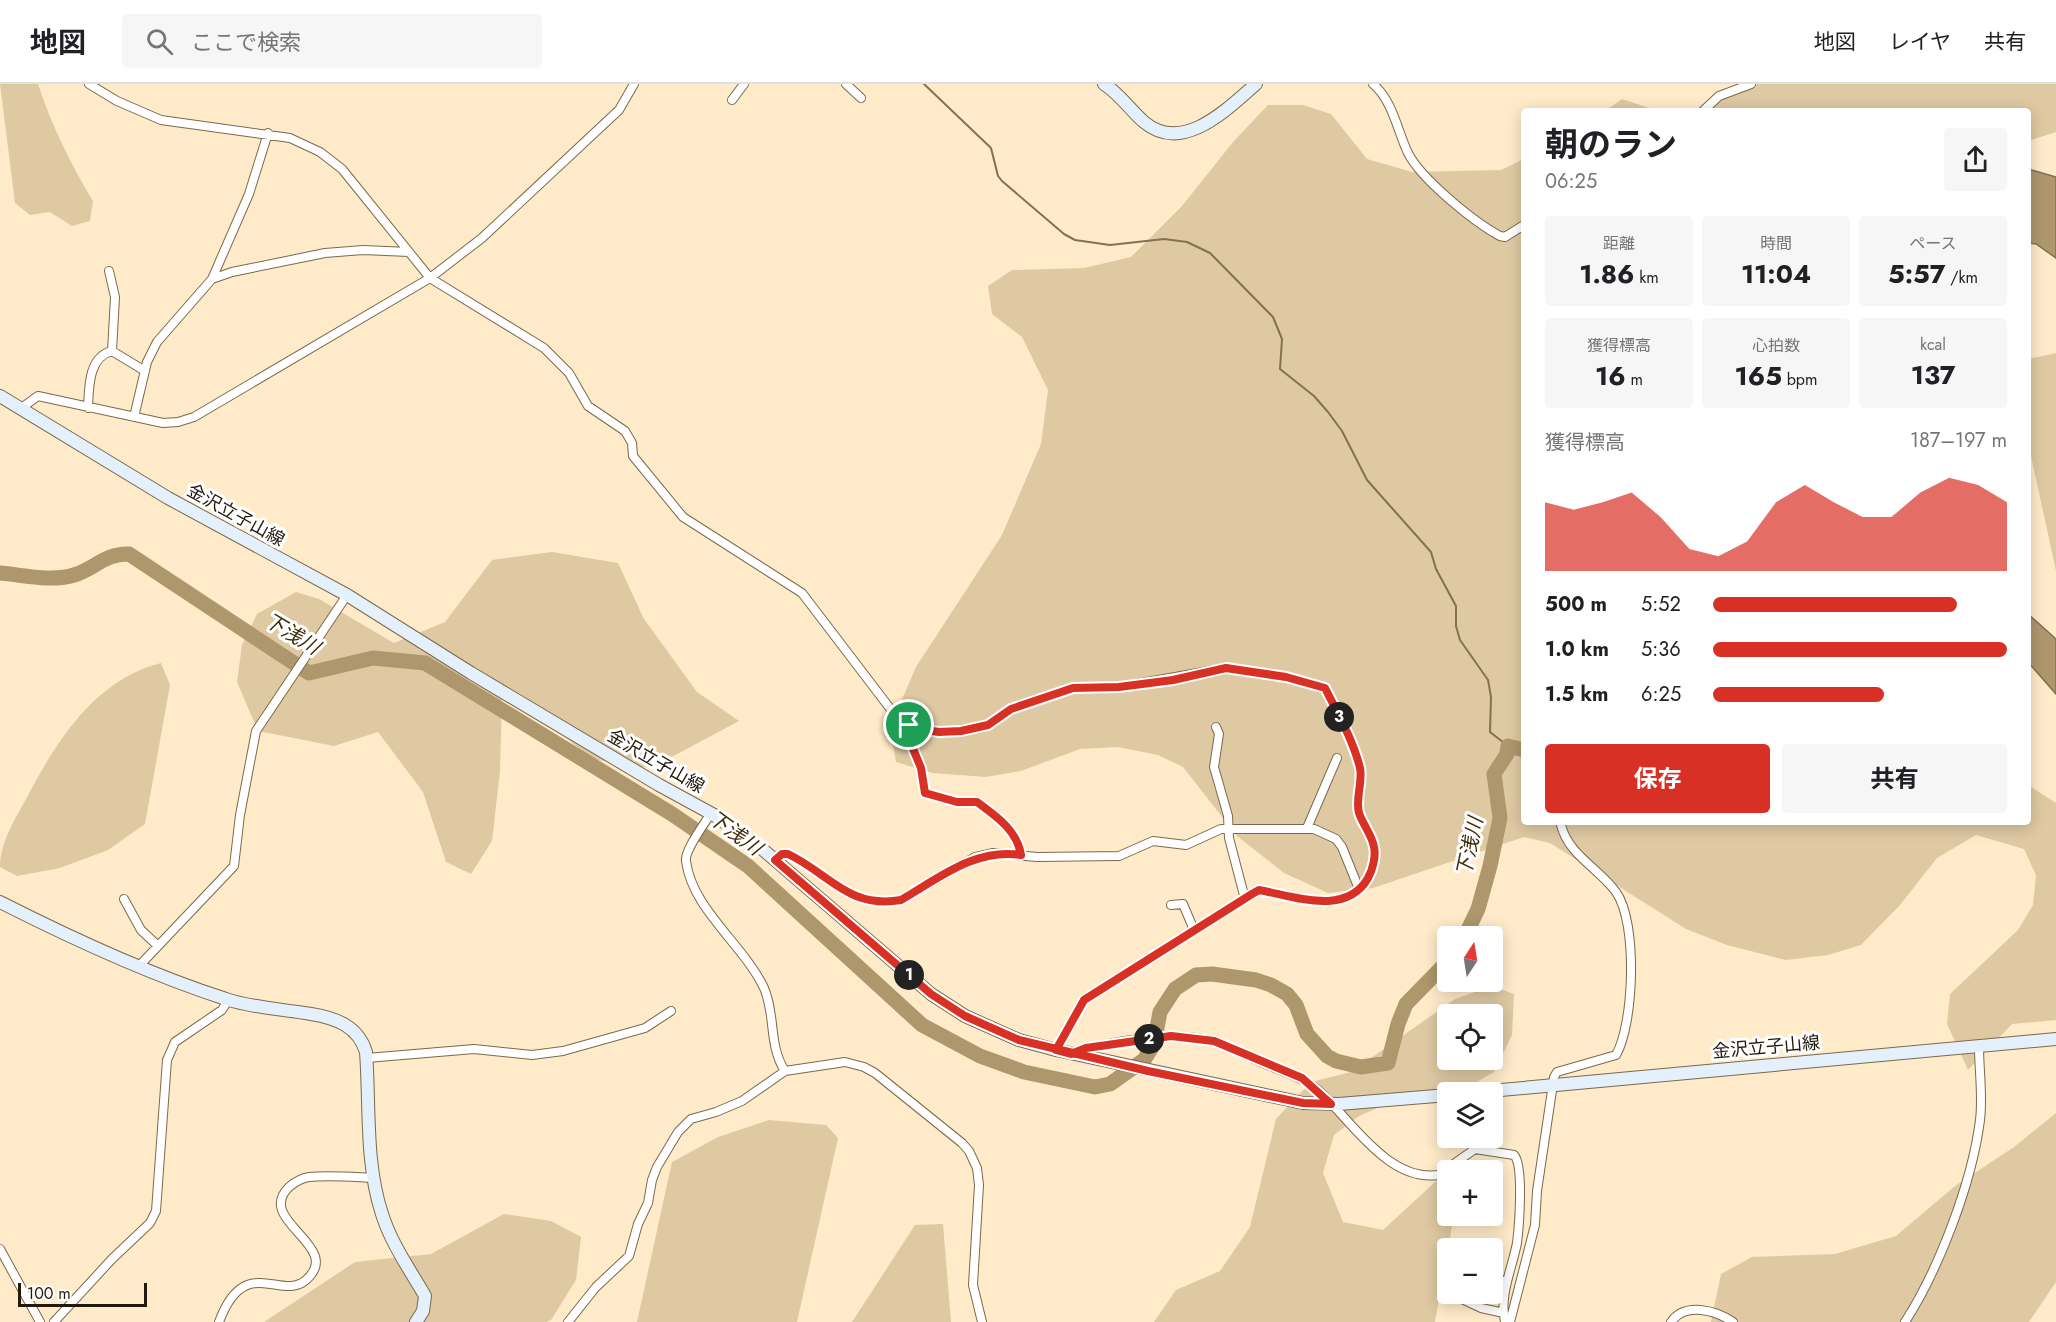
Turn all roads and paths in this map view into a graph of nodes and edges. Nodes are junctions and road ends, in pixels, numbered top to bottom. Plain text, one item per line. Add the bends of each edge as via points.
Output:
1 (89, 84) edge
2 (634, 84) edge
3 (744, 84) edge
4 (846, 84) edge
5 (1104, 84) edge
6 (1256, 84) edge
7 (1373, 84) edge
8 (1751, 84) edge
9 (861, 98) dead end
10 (732, 100) dead end
11 (1706, 108) edge
12 (268, 133) junction
13 (1521, 227) edge
14 (409, 252) junction
15 (109, 271) dead end
16 (430, 278) junction
17 (212, 279) junction
18 (112, 351) junction
19 (145, 371) junction
20 (8, 403) edge
21 (88, 408) junction
22 (134, 417) junction
23 (347, 595) junction
24 (909, 725) junction
25 (1216, 727) dead end
26 (1337, 758) dead end
27 (711, 813) junction
28 (1561, 825) dead end
29 (1307, 828) junction
30 (1229, 829) junction
31 (1021, 855) junction
32 (775, 860) junction
33 (1359, 889) junction
34 (1245, 898) junction
35 (124, 899) dead end
36 (0, 902) edge
37 (1171, 905) dead end
38 (1194, 930) junction
39 (158, 946) junction
40 (138, 966) junction
41 (228, 1000) junction
42 (671, 1011) dead end
43 (2056, 1039) edge
44 (1979, 1046) junction
45 (1056, 1050) junction
46 (1071, 1054) junction
47 (367, 1058) junction
48 (785, 1071) junction
49 (1552, 1085) junction
50 (1503, 1090) edge
51 (1437, 1096) edge
52 (1331, 1104) junction
53 (373, 1178) junction
54 (0, 1249) edge
55 (1503, 1281) edge
56 (1506, 1283) junction
57 (1472, 1304) edge
58 (1504, 1317) edge
59 (40, 1322) edge
60 (54, 1322) edge
61 (219, 1322) edge
62 (416, 1322) edge
63 (568, 1322) edge
64 (982, 1322) edge
65 (1510, 1322) edge
66 (1671, 1322) edge
67 (1733, 1322) edge
68 (1905, 1322) edge

1 - 12 street via 161,120
2 - 16 street via 620,110 482,238
3 - 10 street
4 - 9 street
5 - 6 street via 1146,124 1182,133 1203,126
7 - 13 street via 1386,97 1409,155 1427,180 1500,236
8 - 11 street via 1719,96
12 - 14 street via 308,145 342,169
12 - 17 street via 249,194
14 - 16 street
14 - 17 street via 363,250 325,254
15 - 18 street via 115,297
16 - 22 street via 194,417 170,423
16 - 24 street via 558,360 588,406 625,431 632,443 633,456 682,517 802,593 881,697
17 - 19 street via 157,342
18 - 19 street
18 - 21 street via 92,369
19 - 22 street
20 - 21 street via 39,396
20 - 23 street, 金沢立子山線 via 168,498
21 - 22 street
23 - 27 street, 金沢立子山線 via 481,679
23 - 39 street via 256,731 234,866
24 - 31 street via 909,739 921,768 925,793 957,802 977,802 1012,832
24 - 33 street via 939,732 961,731 988,725 1011,709 1073,688 1173,680 1226,668 1316,684 1325,688 1360,769 1357,802 1375,856
25 - 30 street via 1219,734 1214,767
26 - 29 street
27 - 32 street, 金沢立子山線
27 - 48 street via 686,861 700,900 748,959 765,991 775,1052
28 - 49 street via 1579,858 1617,894 1632,954 1629,1003 1618,1053 1557,1072
29 - 30 street
29 - 33 street via 1335,839 1342,847
30 - 31 street via 1186,845 1153,841 1119,856
30 - 34 street
31 - 32 street via 992,853 975,857 901,900 888,902 856,897 788,854
32 - 45 street, 金沢立子山線 via 931,994 965,1016 1019,1040
33 - 34 street via 1350,896 1317,902 1259,890
34 - 38 street
35 - 39 street via 141,930
36 - 40 street
37 - 38 street via 1183,904
38 - 45 street via 1084,1000
39 - 40 street
40 - 41 street
41 - 47 street via 332,1017 346,1024 363,1041
41 - 60 street via 222,1010 170,1047 156,1211 150,1223
42 - 47 street via 645,1028 563,1051 532,1055 474,1049
43 - 44 street, 金沢立子山線
44 - 49 street, 金沢立子山線
44 - 68 street via 1980,1119 1970,1173 1925,1289
45 - 46 street, 金沢立子山線
46 - 52 street, 金沢立子山線 via 1303,1103
46 - 52 street via 1086,1048 1156,1038 1214,1041 1302,1078
47 - 53 street
48 - 63 street via 725,1109 691,1119 678,1132 652,1180 629,1256 596,1287
48 - 64 street via 838,1062 864,1067 969,1151 979,1175 973,1285
49 - 50 street, 金沢立子山線
49 - 65 street via 1535,1225
51 - 52 street, 金沢立子山線
52 - 56 street via 1359,1137 1414,1172 1438,1175 1475,1149 1507,1153 1518,1159 1517,1244
53 - 61 street via 309,1177 286,1190 282,1213 312,1246 315,1268 296,1286 262,1282 239,1289 226,1303
53 - 62 street via 391,1236 425,1296 423,1311
54 - 59 street
55 - 56 street
56 - 58 street
57 - 58 street
66 - 67 street via 1678,1313 1695,1310

